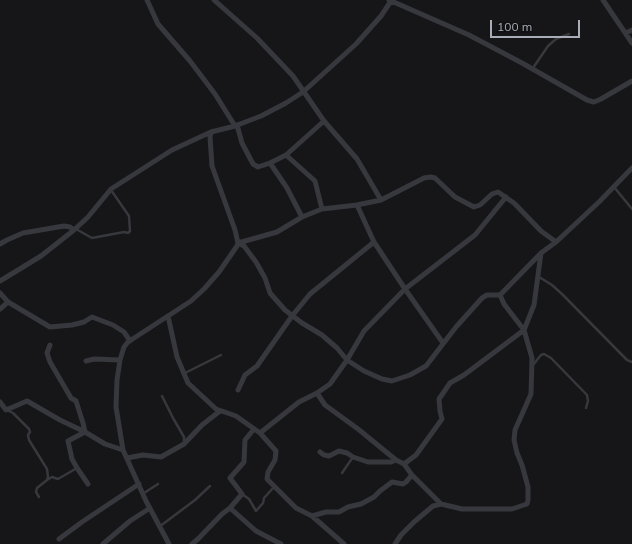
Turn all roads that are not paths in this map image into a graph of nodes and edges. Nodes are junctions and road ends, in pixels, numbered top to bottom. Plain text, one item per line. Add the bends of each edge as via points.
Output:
1 (147, 0) edge
2 (214, 0) edge
3 (390, 0) edge
4 (603, 0) edge
5 (632, 30) edge
6 (626, 33) junction
7 (570, 34) dead end
8 (632, 43) edge
9 (532, 69) junction
10 (632, 81) edge
11 (303, 92) junction
12 (324, 121) junction
13 (236, 125) junction
14 (211, 132) junction
15 (286, 155) junction
16 (270, 163) junction
17 (632, 168) edge
18 (613, 187) junction
19 (111, 189) junction
20 (506, 197) junction
21 (381, 200) junction
22 (357, 205) junction
23 (322, 209) junction
24 (632, 209) edge
25 (302, 217) junction
26 (74, 229) junction
27 (374, 242) junction
28 (556, 242) junction
29 (238, 243) junction
30 (0, 244) edge
31 (541, 253) junction
32 (538, 276) junction
33 (0, 281) edge
34 (405, 289) junction
35 (0, 293) edge
36 (500, 295) junction
37 (8, 302) junction
38 (0, 309) edge
39 (168, 316) junction
40 (292, 316) junction
41 (524, 330) junction
42 (130, 341) junction
43 (443, 343) junction
44 (50, 345) dead end
45 (221, 355) dead end
46 (120, 360) junction
47 (348, 360) junction
48 (86, 361) dead end
49 (632, 362) edge
50 (532, 365) junction
51 (183, 374) junction
52 (238, 390) dead end
53 (317, 393) junction
54 (162, 396) dead end
55 (0, 402) edge
56 (586, 408) dead end
57 (6, 410) junction
58 (220, 411) junction
59 (254, 429) junction
60 (85, 432) junction
61 (260, 433) junction
62 (184, 444) junction
63 (123, 450) junction
64 (320, 452) dead end
65 (352, 457) junction
66 (127, 458) junction
67 (396, 460) junction
68 (404, 464) junction
69 (77, 468) junction
70 (342, 473) dead end
71 (412, 476) junction
72 (47, 480) junction
73 (88, 484) dead end
74 (139, 484) junction
75 (158, 484) dead end
76 (210, 486) dead end
77 (274, 486) junction
78 (143, 494) junction
79 (242, 494) junction
80 (39, 497) dead end
81 (441, 504) junction
82 (150, 508) junction
83 (230, 508) junction
84 (312, 516) junction
85 (159, 527) junction
86 (59, 539) dead end
87 (103, 544) edge
88 (169, 544) edge
89 (192, 544) edge
90 (281, 544) edge
91 (344, 544) edge
92 (395, 544) edge

1 - 13 street via 158,24 190,61
2 - 11 street via 257,38 292,76
3 - 9 street via 469,35
3 - 11 street via 381,16 356,44
4 - 6 street
5 - 6 street
6 - 8 street
7 - 9 lane via 556,39 548,46
9 - 10 street via 594,102
11 - 12 street
11 - 13 street via 261,116
12 - 15 street
12 - 21 street via 357,159
13 - 14 street
13 - 16 street via 253,164 258,167
14 - 19 street via 172,150
14 - 29 street via 212,166
15 - 16 street
15 - 23 street via 315,181
16 - 25 street
17 - 18 street
18 - 24 lane
18 - 28 street
19 - 26 street via 88,217
19 - 26 lane via 129,216 130,231 92,238
20 - 21 street via 498,192 474,207 455,197 431,177 424,178
20 - 28 street
20 - 34 street via 475,235
21 - 22 street
22 - 23 street
22 - 27 street
23 - 25 street
25 - 29 street via 277,232
26 - 30 street via 64,226 23,233
26 - 33 street via 41,256
27 - 34 street
27 - 40 street via 310,294
28 - 31 street
29 - 39 street via 236,250 204,289
29 - 40 street via 244,246 256,262 270,293
31 - 32 street
31 - 36 street
32 - 41 street via 534,305
32 - 49 lane via 562,294 627,360
34 - 43 street
34 - 47 street via 364,331
35 - 37 street
36 - 41 street
36 - 43 street via 487,295 482,298
37 - 38 street
37 - 42 street via 50,327 72,325 92,317 113,325 124,332
39 - 42 street
39 - 51 street
40 - 47 street via 322,335
40 - 52 street via 257,366 245,375
41 - 50 street
41 - 68 street via 450,383 439,399 442,419 416,456
42 - 46 street via 124,347
43 - 47 street via 426,366 392,381 364,371
44 - 60 street via 47,353 50,362 71,398 76,401
45 - 51 lane
46 - 48 street
46 - 63 street via 116,407
47 - 53 street via 330,384
50 - 56 lane via 541,355 551,358 587,395
50 - 81 street via 531,394 514,440 528,487 526,504 512,509 462,509
51 - 58 street via 188,383
53 - 61 street via 299,402
53 - 67 street via 325,405
54 - 62 lane via 184,437
55 - 57 street
57 - 60 street via 27,401
57 - 72 lane via 13,413 29,429 29,440 47,468
58 - 59 street via 236,416
58 - 62 street
59 - 61 street
59 - 79 street via 245,440 244,462 230,478
60 - 63 street via 104,444
60 - 69 street via 68,441
61 - 77 street via 276,451 275,460 267,476
62 - 66 street via 161,457 143,455
63 - 66 street
64 - 65 street via 329,456 339,451
65 - 67 street via 368,462 383,463
65 - 70 lane
66 - 74 street
67 - 68 street
68 - 71 street
69 - 72 lane via 58,479 52,477
69 - 73 street
71 - 81 street
71 - 84 street via 403,484 392,482 361,504 339,512
72 - 80 lane via 37,488
74 - 78 street
74 - 86 street
75 - 78 lane
76 - 85 lane
77 - 79 lane via 256,511
77 - 84 street via 296,508
78 - 82 street
79 - 83 street
81 - 92 street via 423,513
82 - 85 street
82 - 87 street
83 - 89 street
83 - 90 street via 256,530
84 - 91 street
85 - 88 street

